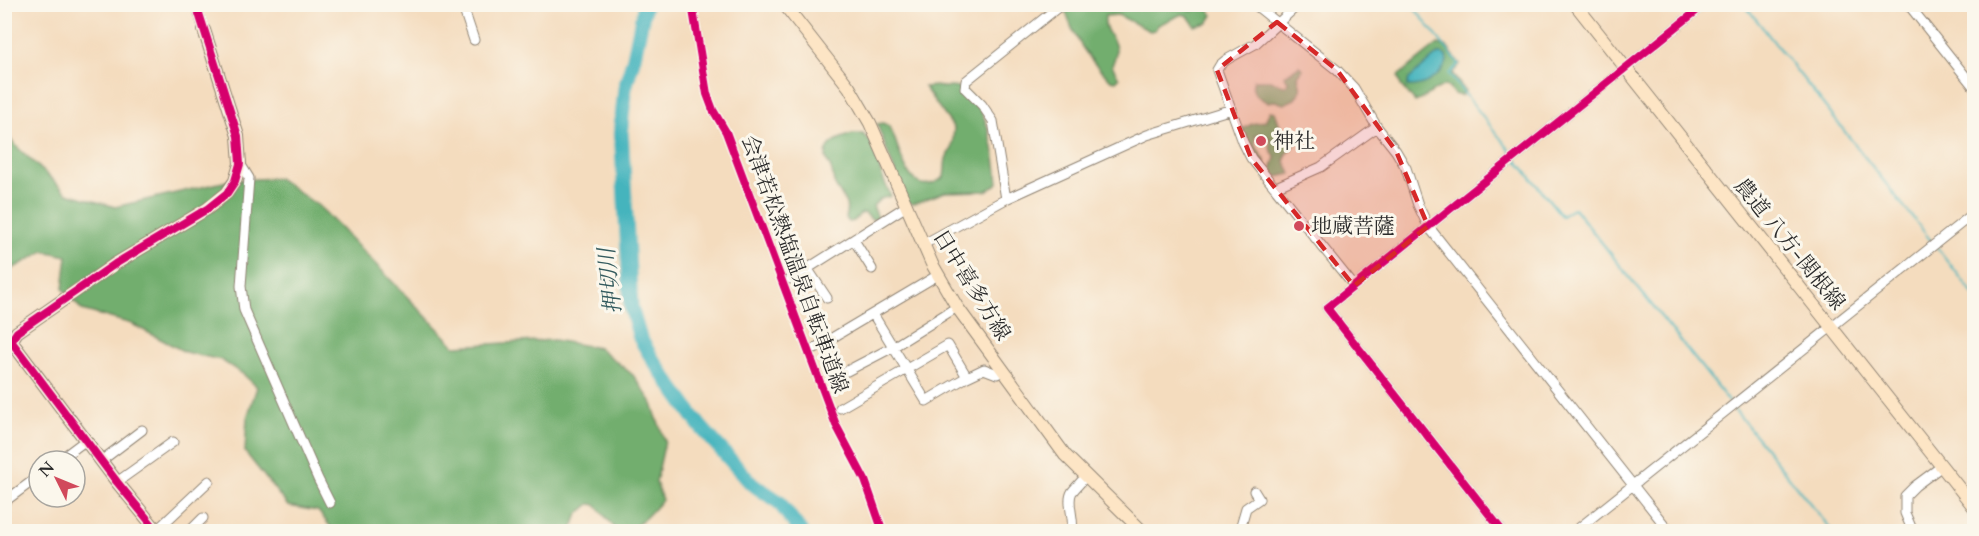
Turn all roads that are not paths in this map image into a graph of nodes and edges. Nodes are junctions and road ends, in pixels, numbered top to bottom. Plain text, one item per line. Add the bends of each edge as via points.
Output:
1 (196, 4) edge
2 (462, 4) edge
3 (784, 4) edge
4 (1062, 4) edge
5 (1254, 4) edge
6 (1299, 4) edge
7 (1575, 4) edge
8 (1705, 4) edge
9 (1908, 4) edge
10 (1277, 22) junction
11 (204, 30) joint
12 (474, 40) dead end
13 (1626, 68) junction
14 (1974, 87) edge
15 (1232, 110) junction
16 (1377, 128) junction
17 (240, 150) junction
18 (1276, 187) junction
19 (1006, 199) junction
20 (905, 207) junction
21 (1974, 213) edge
22 (1428, 226) junction
23 (854, 240) junction
24 (922, 245) junction
25 (807, 268) junction
26 (872, 269) dead end
27 (938, 275) junction
28 (791, 279) dead end
29 (1354, 286) junction
30 (827, 298) dead end
31 (957, 307) junction
32 (873, 314) junction
33 (1832, 327) junction
34 (8, 335) edge
35 (893, 347) junction
36 (815, 348) dead end
37 (906, 368) junction
38 (847, 371) dead end
39 (1003, 371) junction
40 (967, 377) junction
41 (840, 408) dead end
42 (142, 430) dead end
43 (86, 440) junction
44 (173, 442) dead end
45 (74, 449) edge
46 (101, 461) junction
47 (1942, 466) junction
48 (1085, 477) junction
49 (209, 481) dead end
50 (117, 482) junction
51 (27, 485) edge
52 (1634, 485) junction
53 (1254, 491) dead end
54 (4, 502) edge
55 (330, 503) dead end
56 (1974, 507) edge
57 (203, 518) dead end
58 (157, 531) edge
59 (189, 531) edge
60 (1072, 531) edge
61 (1143, 531) edge
62 (1239, 531) edge
63 (1503, 531) edge
64 (1574, 531) edge
65 (1671, 531) edge
66 (1913, 531) edge

1 - 11 street
2 - 12 street
3 - 20 street, 日中喜多方線 via 858,102
4 - 19 street via 966,81 965,88 993,121
5 - 10 street
6 - 10 street
7 - 13 street, 農道 八方-関根線
8 - 13 street
9 - 14 street
10 - 15 street via 1255,44 1218,67
10 - 16 street via 1338,70 1354,88
11 - 17 street
13 - 22 street
13 - 33 street, 農道 八方-関根線
15 - 18 street via 1251,158
15 - 19 street via 1147,135
16 - 18 street via 1321,167
16 - 22 street via 1406,168
17 - 34 street via 235,181 217,202
17 - 55 street via 241,165 249,178 240,286 244,310
18 - 29 street
19 - 24 street
20 - 23 street
20 - 24 street, 日中喜多方線
21 - 33 street
22 - 29 street
22 - 52 street
23 - 25 street
23 - 26 street
24 - 27 street, 日中喜多方線
25 - 28 street
25 - 30 street
27 - 31 street, 日中喜多方線
27 - 32 street
29 - 63 street via 1327,308
31 - 35 street
31 - 39 street, 日中喜多方線
32 - 35 street
32 - 36 street
33 - 47 street, 農道 八方-関根線
33 - 52 street
34 - 43 street
35 - 37 street
35 - 38 street
37 - 40 street via 948,345
37 - 40 street via 926,401
37 - 41 street
39 - 40 street via 997,374 984,369
39 - 48 street, 日中喜多方線
42 - 46 street
43 - 45 street
43 - 46 street
44 - 50 street
46 - 50 street
47 - 56 street, 農道 八方-関根線
47 - 66 street via 1905,496 1905,513
48 - 60 street via 1069,499 1074,520
48 - 61 street, 日中喜多方線
49 - 58 street
50 - 58 street
51 - 54 street
52 - 64 street
52 - 65 street
53 - 62 street via 1259,499 1246,508
57 - 59 street

